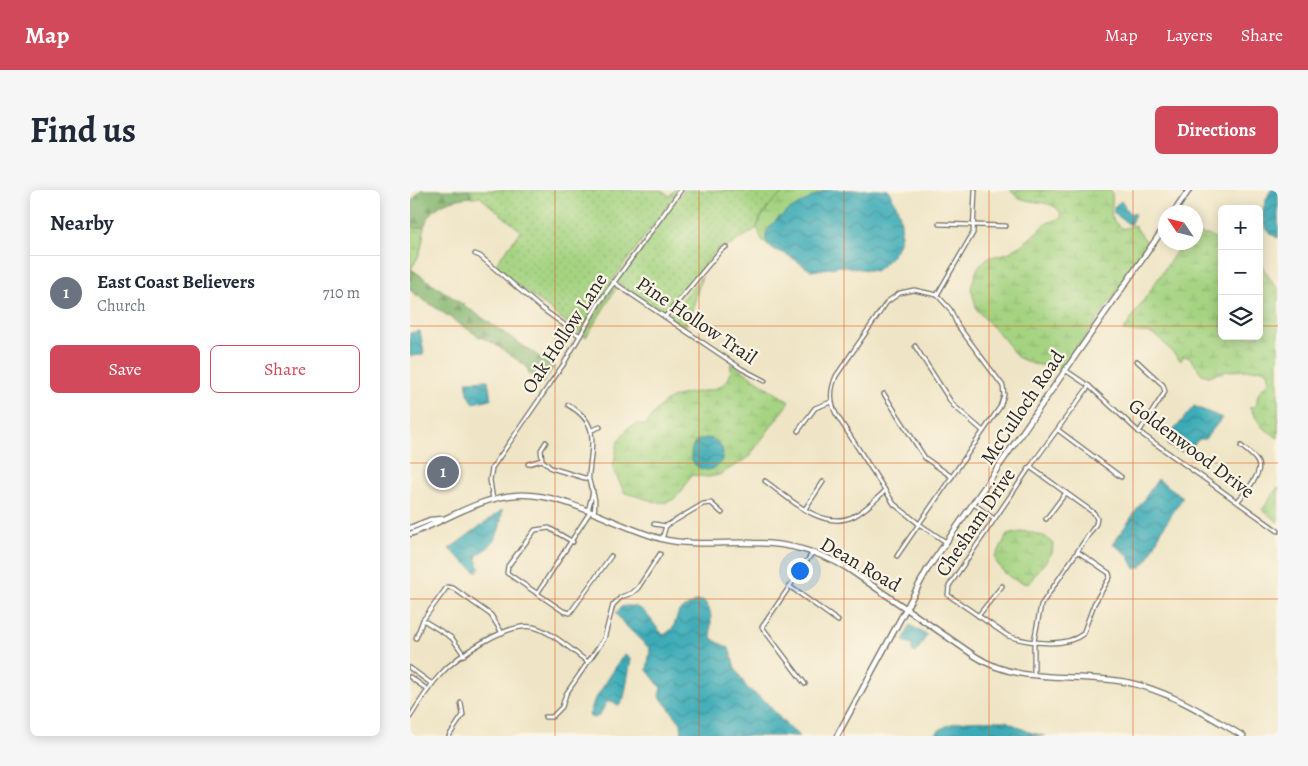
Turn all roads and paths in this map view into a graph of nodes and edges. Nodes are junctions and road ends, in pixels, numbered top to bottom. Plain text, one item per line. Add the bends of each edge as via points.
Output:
1 (681, 190) edge
2 (975, 190) edge
3 (1189, 190) edge
4 (1179, 205) edge
5 (939, 224) dead end
6 (974, 225) junction
7 (1006, 226) dead end
8 (1158, 236) edge
9 (726, 248) dead end
10 (475, 254) dead end
11 (613, 282) junction
12 (937, 295) junction
13 (665, 317) junction
14 (580, 336) junction
15 (915, 346) dead end
16 (1138, 362) dead end
17 (1065, 370) junction
18 (765, 381) dead end
19 (1089, 386) junction
20 (884, 394) dead end
21 (831, 402) junction
22 (568, 405) dead end
23 (600, 427) dead end
24 (592, 430) junction
25 (1058, 430) junction
26 (798, 431) dead end
27 (982, 431) junction
28 (1139, 432) junction
29 (546, 442) dead end
30 (1241, 446) dead end
31 (542, 460) junction
32 (528, 464) dead end
33 (1030, 467) junction
34 (952, 477) junction
35 (1121, 478) dead end
36 (588, 479) junction
37 (765, 481) dead end
38 (823, 482) dead end
39 (594, 490) junction
40 (885, 492) junction
41 (1066, 494) junction
42 (493, 500) junction
43 (1238, 501) junction
44 (974, 504) junction
45 (805, 509) junction
46 (722, 512) dead end
47 (590, 513) junction
48 (443, 519) junction
49 (994, 519) junction
50 (1046, 519) dead end
51 (654, 524) dead end
52 (919, 524) junction
53 (666, 526) junction
54 (410, 528) edge
55 (1278, 531) edge
56 (410, 534) edge
57 (662, 539) junction
58 (573, 542) junction
59 (947, 542) junction
60 (813, 552) junction
61 (1078, 552) junction
62 (660, 554) dead end
63 (610, 556) dead end
64 (897, 556) dead end
65 (789, 586) junction
66 (1002, 586) dead end
67 (537, 594) junction
68 (906, 607) junction
69 (978, 616) junction
70 (423, 620) junction
71 (838, 621) dead end
72 (502, 633) junction
73 (416, 638) dead end
74 (1034, 641) junction
75 (464, 655) junction
76 (588, 662) junction
77 (410, 668) edge
78 (1034, 675) junction
79 (410, 677) edge
80 (432, 684) junction
81 (804, 684) dead end
82 (428, 690) junction
83 (462, 703) dead end
84 (411, 712) edge
85 (410, 717) edge
86 (545, 717) dead end
87 (449, 736) edge
88 (836, 736) edge
89 (1243, 736) edge

1 - 11 street, Oak Hollow Lane
2 - 6 street
3 - 4 main road
5 - 6 street
6 - 7 street
6 - 12 street via 970,240
8 - 17 main road, McCulloch Road
9 - 13 street
10 - 14 street
11 - 13 street, Pine Hollow Trail
11 - 14 street, Oak Hollow Lane
12 - 21 street via 914,290 900,293 887,302 836,376
12 - 27 street via 1003,386 1002,401
13 - 18 street, Pine Hollow Trail
14 - 42 street, Oak Hollow Lane via 492,468
15 - 27 street via 953,405
16 - 28 street via 1163,385 1166,392
17 - 19 street, Goldenwood Drive
17 - 44 main road, McCulloch Road
19 - 25 street, Chesham Drive
19 - 28 street, Goldenwood Drive
20 - 34 street via 925,458
21 - 26 street via 816,408
21 - 40 street
22 - 24 street via 582,412
23 - 24 street
24 - 36 street
25 - 33 street, Chesham Drive
25 - 35 street
27 - 34 street
28 - 43 street, Goldenwood Drive
29 - 31 street via 541,450
30 - 43 street via 1259,466
31 - 32 street
31 - 36 street via 551,468
33 - 41 street
33 - 49 street, Chesham Drive
34 - 52 street
36 - 39 street
37 - 45 street
38 - 45 street
39 - 47 street
39 - 47 street via 596,496
40 - 45 street via 864,510 846,519 822,518
40 - 52 street via 894,504
41 - 50 street
41 - 61 street via 1094,513 1097,519
42 - 47 main road, Dean Road via 516,495 533,496
42 - 48 main road, Dean Road
43 - 55 street, Goldenwood Drive
44 - 49 street
44 - 59 main road, McCulloch Road
46 - 53 street via 712,503 703,504
47 - 57 main road, Dean Road
47 - 58 street
48 - 54 main road, Dean Road
48 - 56 main road, Dean Road
49 - 69 street, Chesham Drive via 947,591 951,598
51 - 53 street
52 - 59 street
52 - 64 street
53 - 57 street
57 - 60 main road, Dean Road via 766,543
58 - 67 street
58 - 67 street via 555,530 540,528 530,535 508,566 509,576
59 - 68 main road, McCulloch Road
60 - 65 street
60 - 68 main road, Dean Road via 847,568
61 - 74 street via 1041,605
61 - 74 street, Chesham Drive via 1109,573 1110,577 1094,604 1087,629 1076,640 1067,643
62 - 76 street via 638,588 613,605 607,632
63 - 67 street via 574,611 563,611
65 - 71 street
65 - 81 street via 762,626
66 - 69 street
68 - 78 main road, Dean Road via 987,663 1009,672
68 - 88 main road, McCulloch Road
69 - 74 street, Chesham Drive via 1008,636
70 - 72 street via 449,587 492,615
70 - 73 street
70 - 75 street via 452,638
72 - 75 street
72 - 76 street via 524,627 539,629
74 - 78 street
75 - 80 street
76 - 86 street via 566,694 562,706 552,718
77 - 80 street
78 - 89 main road, Dean Road via 1111,680 1152,689 1189,704
79 - 82 street
80 - 82 street
82 - 84 street
83 - 87 street via 463,715
84 - 85 street

